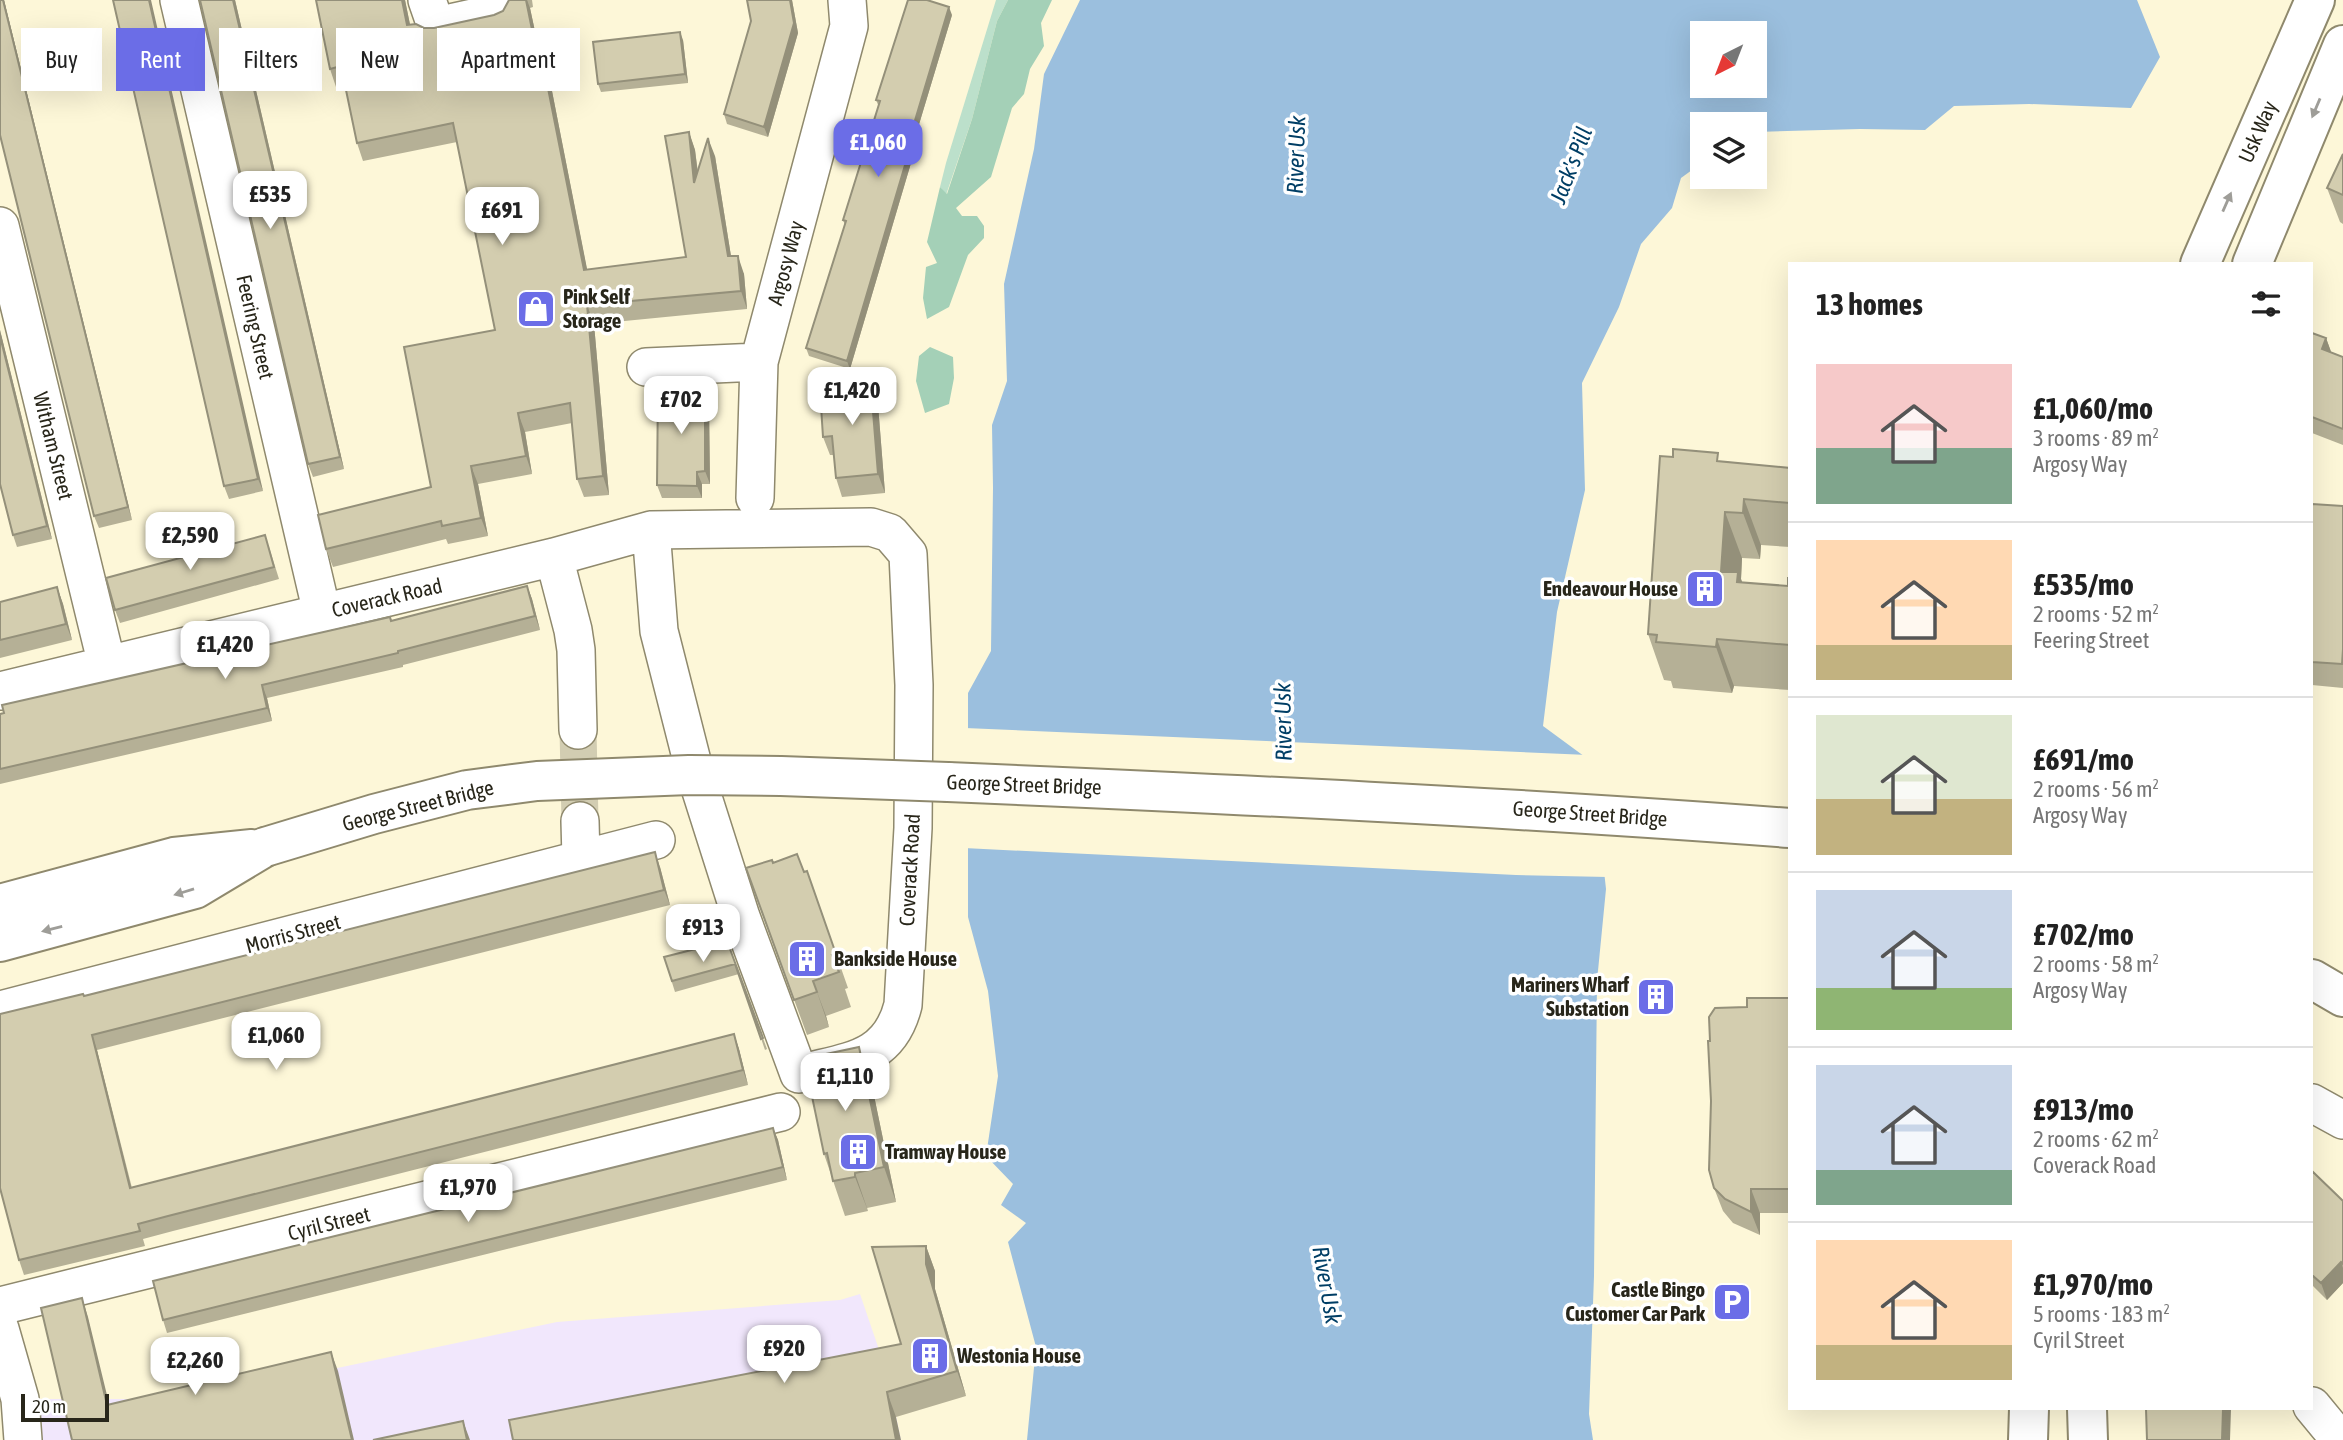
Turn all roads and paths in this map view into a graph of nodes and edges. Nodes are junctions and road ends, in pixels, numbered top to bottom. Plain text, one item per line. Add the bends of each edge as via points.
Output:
1 (179, 0) edge
2 (427, 0) edge
3 (847, 0) edge
4 (2315, 0) edge
5 (496, 13) edge
6 (2343, 45) edge
7 (0, 226) edge
8 (2201, 262) edge
9 (2253, 262) edge
10 (759, 362) junction
11 (646, 367) dead end
12 (755, 498) dead end
13 (650, 530) junction
14 (554, 557) junction
15 (322, 613) junction
16 (107, 665) junction
17 (0, 691) edge
18 (578, 730) tunnel mouth
19 (580, 821) tunnel mouth
20 (1788, 828) edge
21 (656, 840) dead end
22 (265, 847) junction
23 (581, 859) junction
24 (0, 904) edge
25 (0, 942) edge
26 (2313, 980) edge
27 (2343, 997) edge
28 (4, 1009) dead end
29 (2313, 1104) edge
30 (781, 1112) dead end
31 (2343, 1120) edge
32 (0, 1306) edge
33 (0, 1329) edge
34 (2313, 1407) edge
35 (2029, 1410) edge
36 (2087, 1410) edge
37 (23, 1440) edge
38 (2028, 1440) edge
39 (2088, 1440) edge
40 (2340, 1440) edge

1 - 15 street, Feering Street
2 - 5 street via 436,26
3 - 10 street, Argosy Way via 849,26
8 -> 4 main road, Usk Way
6 -> 9 main road, Usk Way
7 - 16 street, Witham Street
10 - 11 street
10 - 12 street, Argosy Way
13 - 13 street, Coverack Road via 871,527 890,533 908,554 914,684 913,815 902,1005 890,1036 867,1055 799,1074 741,917 694,769 659,631
13 - 14 street, Coverack Road
14 - 15 street, Coverack Road
14 - 18 street via 574,640
15 - 16 street, Coverack Road
16 - 17 street, Coverack Road
19 - 23 street
20 - 22 main road, George Street Bridge, bridge via 1334,799 689,775 467,790
21 - 23 street, Morris Street
22 - 24 main road, George Street Bridge via 174,857
22 -> 25 main road, George Street Bridge via 195,889
23 - 28 street, Morris Street
26 - 27 main road
29 - 31 street
30 - 32 street, Cyril Street
33 - 37 street via 20,1399
34 - 40 street
35 - 38 main road
36 - 39 main road

